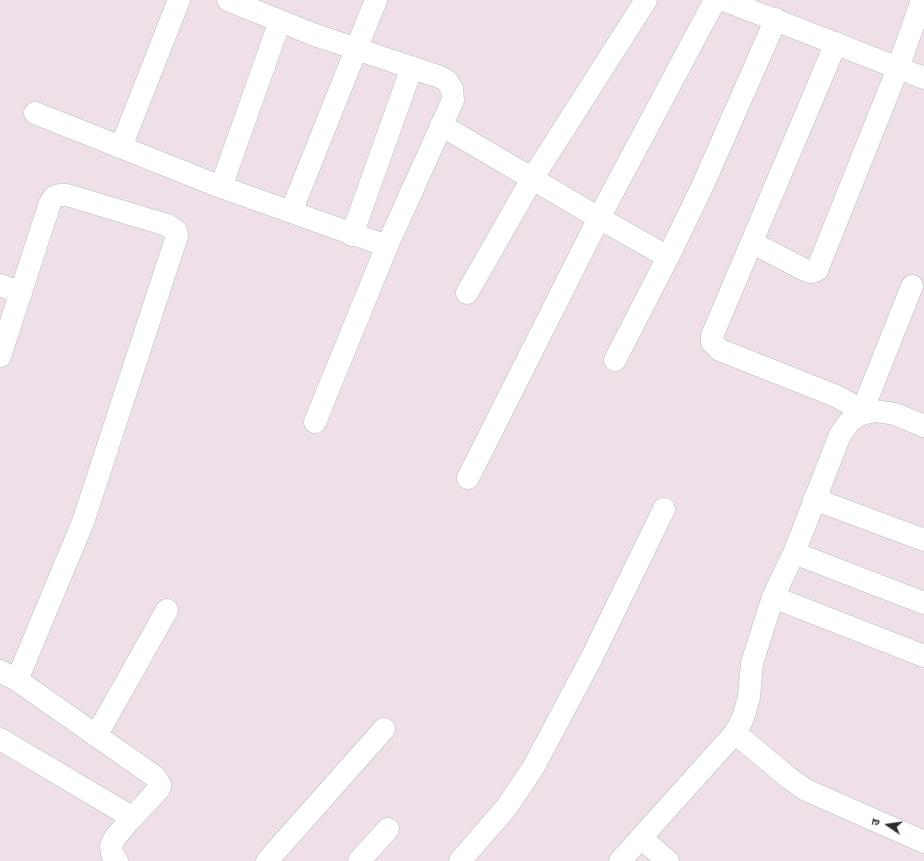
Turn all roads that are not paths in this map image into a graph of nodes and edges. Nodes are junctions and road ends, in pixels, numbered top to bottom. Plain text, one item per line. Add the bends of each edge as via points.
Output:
1 (179, 0) edge
2 (228, 0) edge
3 (376, 0) edge
4 (646, 0) edge
5 (715, 0) edge
6 (724, 0) edge
7 (922, 0) edge
8 (755, 5) edge
9 (776, 19) junction
10 (280, 21) junction
11 (836, 43) junction
12 (356, 50) junction
13 (412, 67) junction
14 (898, 68) junction
15 (924, 78) edge
16 (35, 113) dead end
17 (441, 125) junction
18 (121, 147) junction
19 (532, 179) junction
20 (221, 187) junction
21 (291, 212) junction
22 (599, 218) junction
23 (352, 235) junction
24 (753, 243) junction
25 (387, 246) junction
26 (668, 257) junction
27 (0, 285) edge
28 (912, 286) dead end
29 (21, 293) junction
30 (466, 293) dead end
31 (0, 356) edge
32 (615, 360) dead end
33 (861, 414) junction
34 (315, 422) dead end
35 (924, 426) edge
36 (468, 478) dead end
37 (814, 499) junction
38 (664, 509) dead end
39 (924, 540) edge
40 (794, 553) junction
41 (773, 597) junction
42 (924, 603) edge
43 (167, 610) dead end
44 (924, 656) edge
45 (8, 676) edge
46 (384, 728) dead end
47 (735, 732) junction
48 (96, 736) junction
49 (0, 739) edge
50 (130, 820) junction
51 (388, 829) dead end
52 (641, 838) junction
53 (924, 842) edge
54 (117, 861) edge
55 (267, 861) edge
56 (359, 861) edge
57 (460, 861) edge
58 (620, 861) edge
59 (668, 861) edge

1 - 18 street
2 - 10 street
3 - 12 street
4 - 19 street
5 - 22 street
6 - 8 street
7 - 14 street
8 - 9 street
9 - 11 street
9 - 26 street via 702,187
10 - 12 street
10 - 20 street
11 - 14 street
11 - 24 street
12 - 13 street
12 - 21 street
13 - 17 street via 440,77 447,81 452,89 453,100
13 - 23 street
14 - 15 street
14 - 24 street via 817,270 805,270
16 - 18 street
17 - 19 street
17 - 25 street
18 - 20 street
19 - 22 street
19 - 30 street
20 - 21 street
21 - 23 street
22 - 26 street
22 - 36 street
23 - 25 street
24 - 33 street via 712,336 715,346 836,396
25 - 34 street
26 - 32 street
27 - 29 street
28 - 33 street
29 - 31 street
29 - 45 street via 50,203 60,194 167,225 176,230 176,240 84,522
33 - 35 street via 876,411 895,414
33 - 37 street via 850,421 840,435
37 - 39 street
37 - 40 street
38 - 57 street via 590,661 533,768 506,808
40 - 41 street
40 - 42 street
41 - 44 street
41 - 47 street via 752,663 749,697 743,718
43 - 48 street
45 - 48 street
46 - 55 street
47 - 52 street
47 - 53 street via 806,790
48 - 50 street via 154,776 160,785
49 - 50 street via 123,812
50 - 54 street via 111,846 112,854
51 - 56 street
52 - 58 street
52 - 59 street

